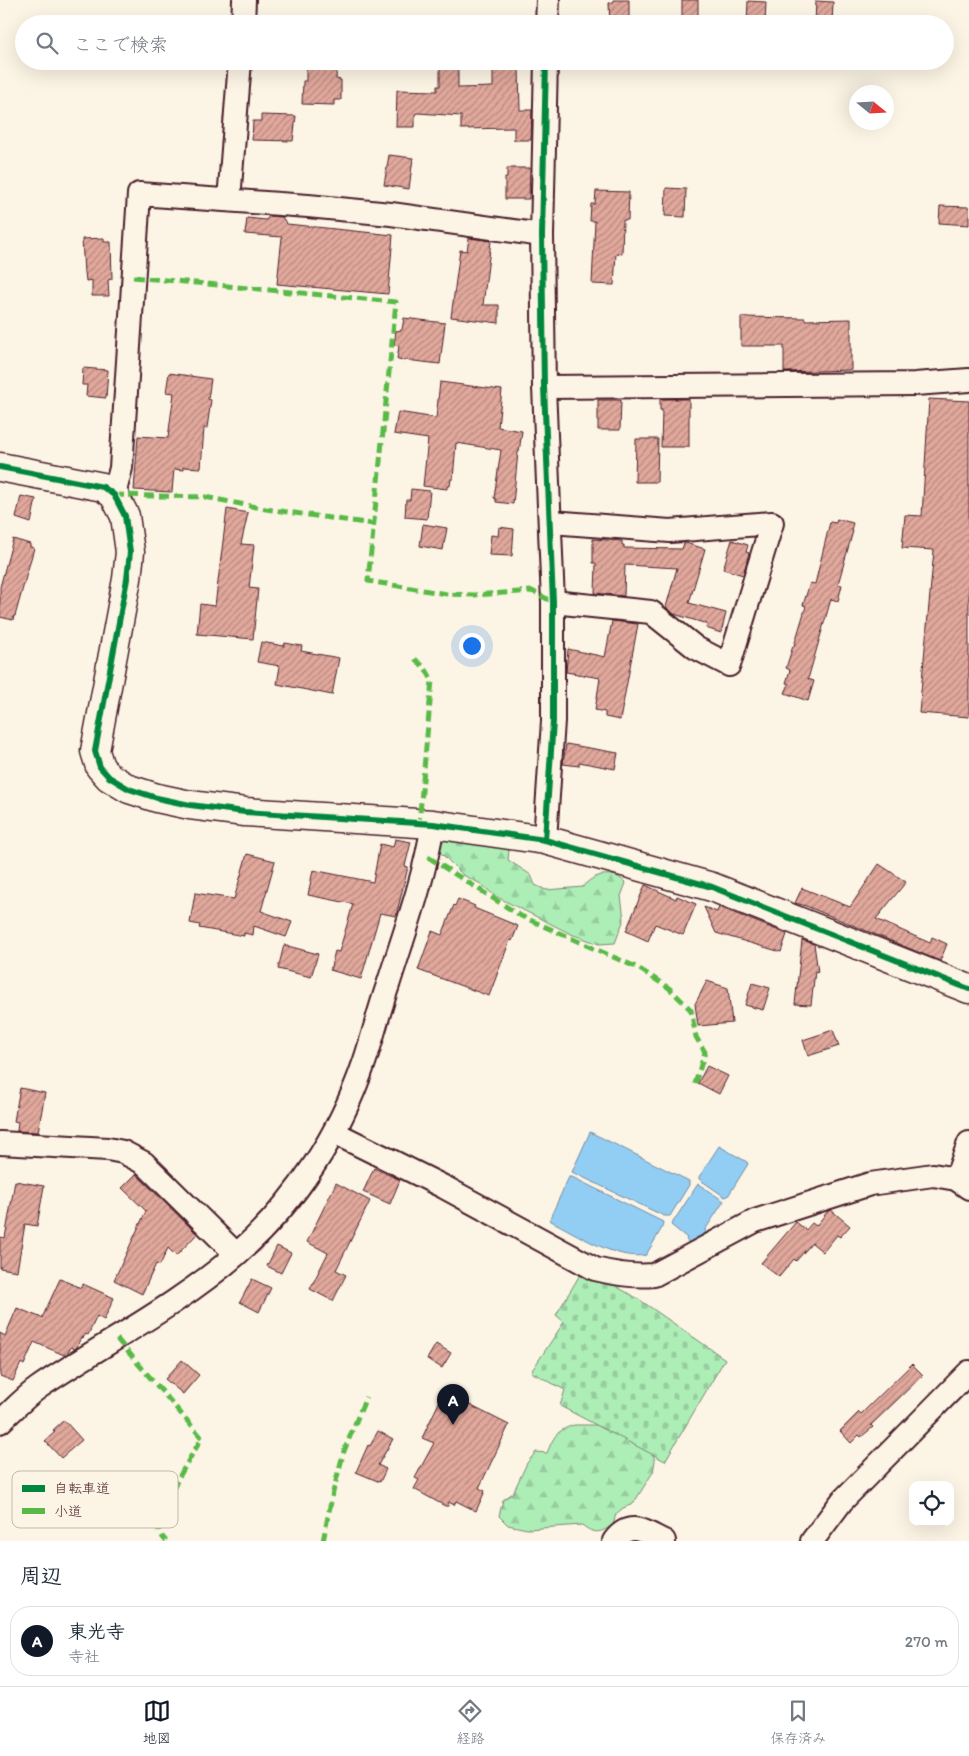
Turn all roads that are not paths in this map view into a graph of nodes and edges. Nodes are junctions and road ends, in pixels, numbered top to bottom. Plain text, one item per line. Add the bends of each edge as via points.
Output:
1 (244, 0) edge
2 (548, 0) edge
3 (243, 15) edge
4 (547, 15) edge
5 (239, 70) edge
6 (546, 70) edge
7 (229, 200) junction
8 (542, 235) junction
9 (969, 380) edge
10 (544, 387) junction
11 (0, 467) edge
12 (114, 495) junction
13 (551, 522) junction
14 (553, 602) junction
15 (433, 824) junction
16 (545, 840) junction
17 (969, 988) edge
18 (334, 1133) junction
19 (969, 1143) edge
20 (0, 1144) edge
21 (962, 1183) edge
22 (236, 1254) junction
23 (969, 1372) edge
24 (0, 1422) edge
25 (614, 1541) edge
26 (664, 1541) edge
27 (812, 1541) edge

1 - 3 street
2 - 4 street
5 - 7 street
6 - 8 street
7 - 8 street via 391,214
7 - 12 street via 138,194 120,468
8 - 10 street
9 - 10 street via 915,384
10 - 13 street
11 - 12 street via 103,487
12 - 15 street via 125,516 130,552 95,751 100,767 129,789 199,807
13 - 14 street
13 - 14 street via 670,531 772,523 729,665 696,648 651,612
14 - 16 street via 553,721
15 - 16 street
15 - 18 street via 421,884 365,1062
16 - 17 street via 712,886
18 - 21 street via 444,1187 595,1269 619,1275 654,1275 755,1221 870,1184 933,1175
18 - 22 street via 274,1218
19 - 21 street
20 - 22 street via 123,1152 144,1163
22 - 24 street via 117,1339 36,1389
23 - 27 street via 842,1501
25 - 26 street via 632,1528

